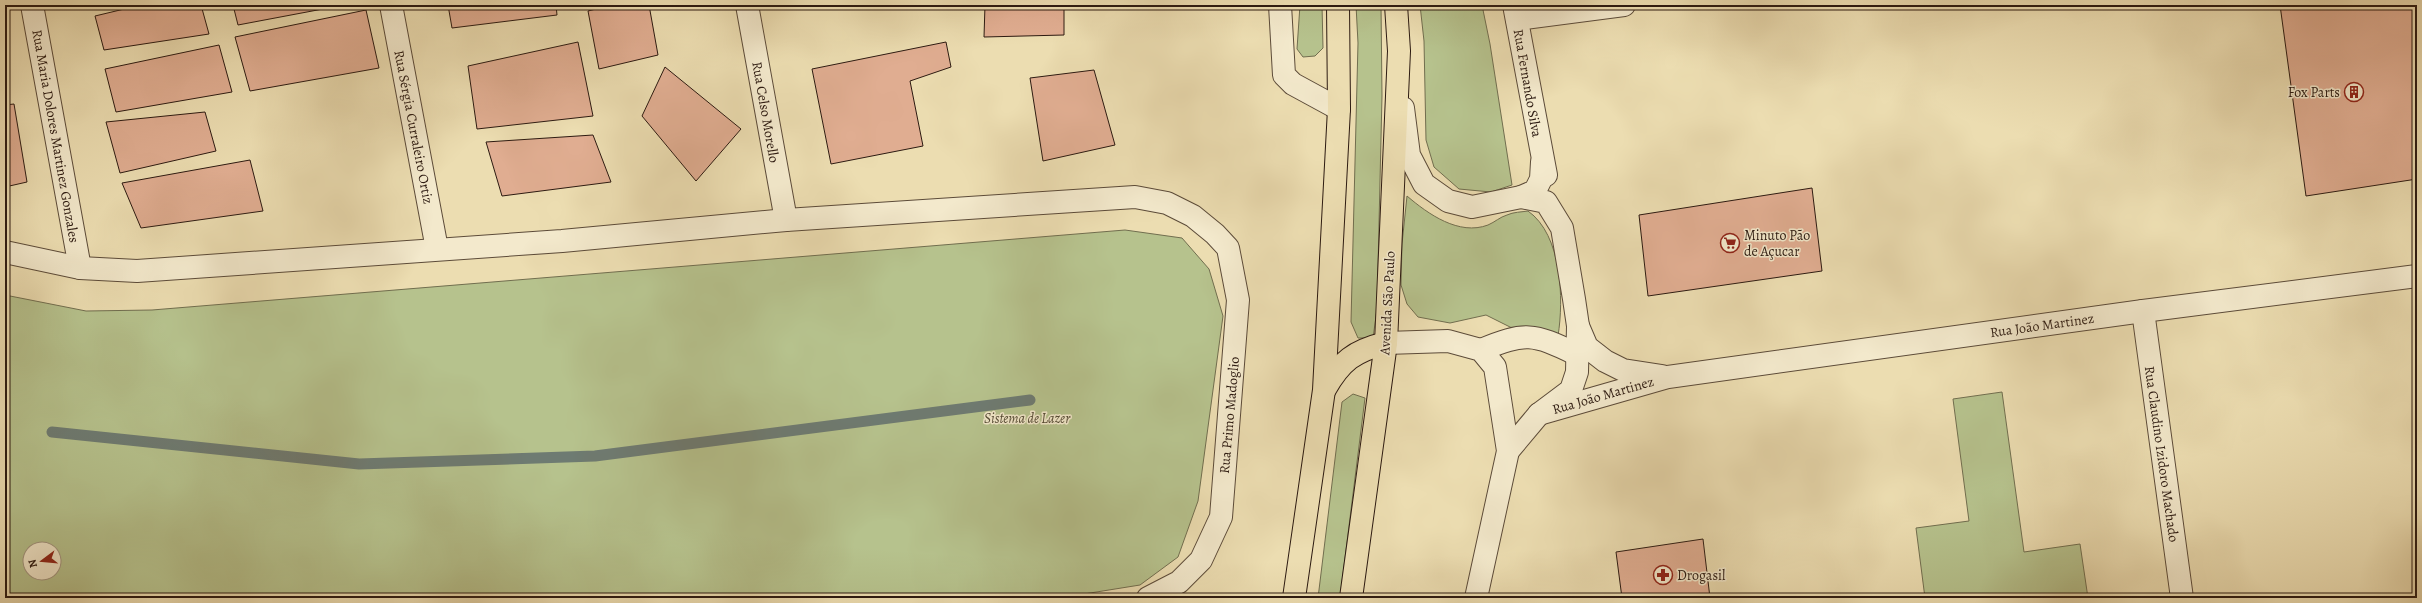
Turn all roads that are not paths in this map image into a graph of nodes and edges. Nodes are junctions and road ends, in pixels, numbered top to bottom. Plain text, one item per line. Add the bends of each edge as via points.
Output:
1 (32, 5) edge
2 (391, 5) edge
3 (747, 5) edge
4 (1280, 5) edge
5 (1338, 5) edge
6 (1396, 5) edge
7 (1624, 5) edge
8 (1516, 12) edge
9 (1399, 51) junction
10 (1339, 109) junction
11 (1542, 162) junction
12 (1521, 197) junction
13 (786, 220) junction
14 (1562, 228) junction
15 (438, 249) junction
16 (5, 252) edge
17 (80, 268) junction
18 (2417, 276) edge
19 (2143, 311) junction
20 (1578, 326) junction
21 (1386, 343) junction
22 (1481, 350) junction
23 (1576, 354) junction
24 (1668, 377) junction
25 (1324, 390) junction
26 (1539, 414) junction
27 (1508, 451) junction
28 (1301, 551) junction
29 (1148, 598) edge
30 (1285, 598) edge
31 (1294, 598) edge
32 (1351, 598) edge
33 (1476, 598) edge
34 (2182, 598) edge

1 - 17 street, Rua Maria Dolores Martinez Gonzales
2 - 15 street, Rua Sérgia Curraleiro Ortiz
3 - 13 street, Rua Celso Morello
4 - 10 street via 1284,75 1293,84
5 - 10 main road
6 - 9 main road, Avenida São Paulo
7 - 8 street
8 - 11 street, Rua Fernando Silva
9 - 12 street via 1404,124 1409,155 1424,184 1448,201 1472,207
9 - 21 main road, Avenida São Paulo
10 - 25 main road
11 - 12 street, Rua Fernando Silva via 1541,179 1535,191
11 - 14 street, Rua Fernando Silva
12 - 14 street, Rua Fernando Silva via 1546,202
13 - 15 street, Rua Primo Madoglio via 562,241
13 - 29 street, Rua Primo Madoglio via 1135,197 1167,203 1193,216 1216,234 1228,248 1238,300 1221,517 1200,560 1179,582
14 - 20 street, Rua Fernando Silva
15 - 17 street, Rua Primo Madoglio via 137,271
16 - 17 street, Rua Primo Madoglio
18 - 19 street, Rua João Martinez
19 - 24 street, Rua João Martinez
19 - 34 street, Rua Claudino Izidoro Machado
20 - 23 street, Rua Fernando Silva
20 - 24 street, Rua João Martinez via 1587,347 1606,361 1623,370
21 - 22 street via 1448,341
21 - 25 main road via 1365,348 1351,356 1336,370
21 - 32 main road, Avenida São Paulo
22 - 23 street via 1510,338 1525,337 1549,341
22 - 27 street via 1495,367
23 - 26 street, Rua Fernando Silva via 1577,372 1571,390
24 - 26 street, Rua João Martinez
25 - 28 main road
26 - 27 street
27 - 33 street
28 - 30 street
28 - 31 main road

